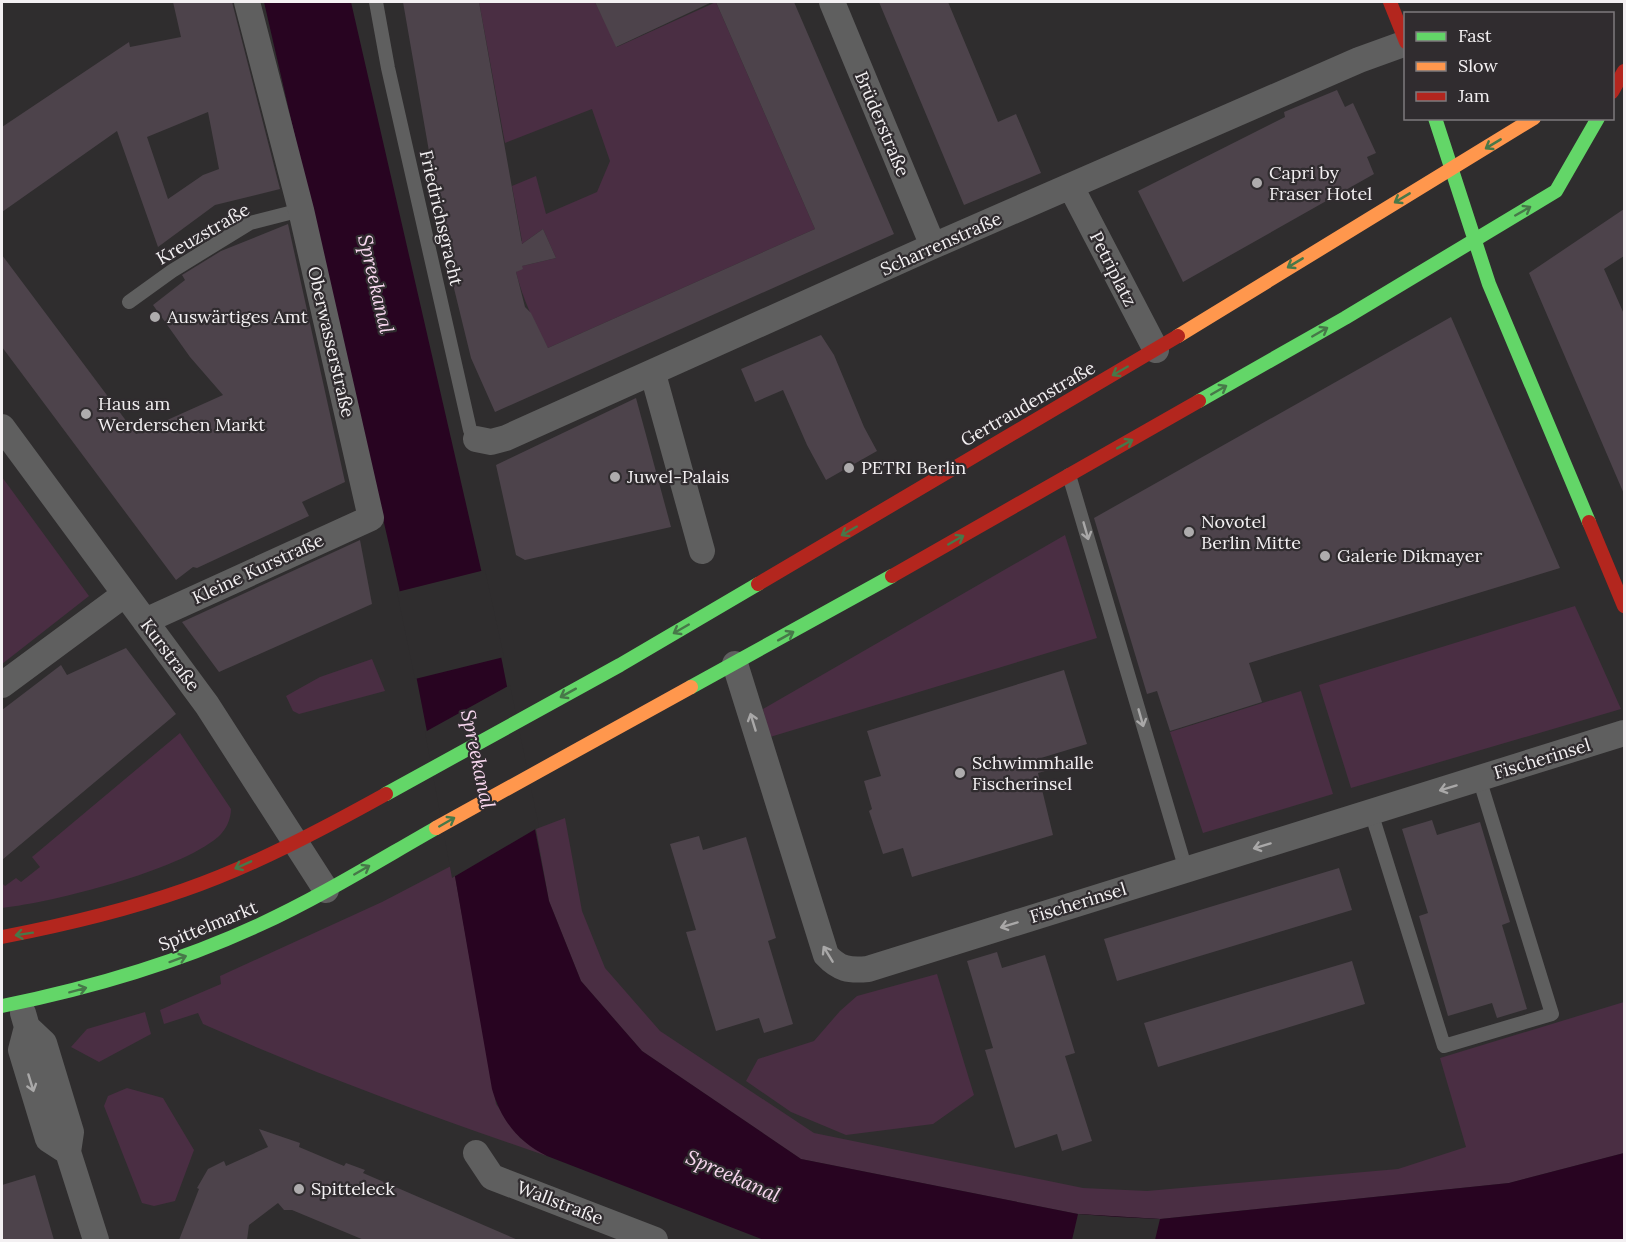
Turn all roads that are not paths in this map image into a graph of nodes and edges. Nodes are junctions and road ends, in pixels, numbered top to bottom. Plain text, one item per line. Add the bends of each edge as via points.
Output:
1 (247, 2) edge
2 (376, 2) edge
3 (832, 2) edge
4 (1390, 2) edge
5 (1404, 38) edge
6 (1404, 44) edge
7 (1624, 71) edge
8 (1614, 88) edge
9 (1436, 120) edge
10 (1531, 120) edge
11 (1597, 120) edge
12 (1452, 168) junction
13 (1071, 187) junction
14 (301, 210) junction
15 (1473, 240) junction
16 (933, 246) junction
17 (129, 302) dead end
18 (1155, 350) junction
19 (653, 374) junction
20 (2, 427) edge
21 (476, 440) joint
22 (1069, 475) junction
23 (371, 518) joint
24 (702, 551) dead end
25 (125, 594) junction
26 (1624, 606) edge
27 (145, 621) junction
28 (735, 664) junction
29 (2, 685) edge
30 (1624, 733) edge
31 (1479, 778) junction
32 (1371, 812) junction
33 (296, 841) junction
34 (1186, 870) junction
35 (326, 890) junction
36 (2, 938) edge
37 (16, 1012) edge
38 (476, 1153) dead end
39 (96, 1240) edge
40 (655, 1240) edge

1 - 14 street, Oberwasserstraße
2 - 21 lane, Friedrichsgracht via 470,430
3 - 16 street, Brüderstraße
4 - 5 main road
6 - 13 street, Scharrenstraße
7 - 8 main road
9 - 12 main road
10 -> 12 main road, Gertraudenstraße
15 -> 11 main road via 1556,191
12 - 15 main road
12 -> 18 main road, Gertraudenstraße
13 - 16 street, Scharrenstraße
13 - 18 street, Petriplatz
14 - 17 lane, Kreuzstraße via 250,223
14 - 23 street, Oberwasserstraße
22 -> 15 main road via 1345,318
15 - 26 main road
16 - 19 street, Scharrenstraße
18 -> 33 main road, Gertraudenstraße via 620,665
19 - 21 street, Scharrenstraße via 506,438
19 - 24 street
20 - 25 street, Kurstraße
28 -> 22 main road
22 -> 34 lane
23 - 27 street, Kleine Kurstraße
25 - 27 street, Kurstraße
25 - 29 street
27 - 33 street, Kurstraße via 207,705
34 -> 28 street, Fischerinsel via 868,969 853,971 836,966 826,955
35 -> 28 main road, Spittelmarkt
30 - 31 street, Fischerinsel
31 -> 32 street, Fischerinsel
31 - 32 lane via 1552,1014 1444,1046
32 -> 34 street, Fischerinsel
33 - 35 street, Kurstraße
33 -> 36 main road via 185,890 137,906
37 -> 35 main road, Spittelmarkt via 181,958 259,925
37 - 39 street via 44,1043 71,1132 68,1152
38 - 40 street, Wallstraße via 492,1177

